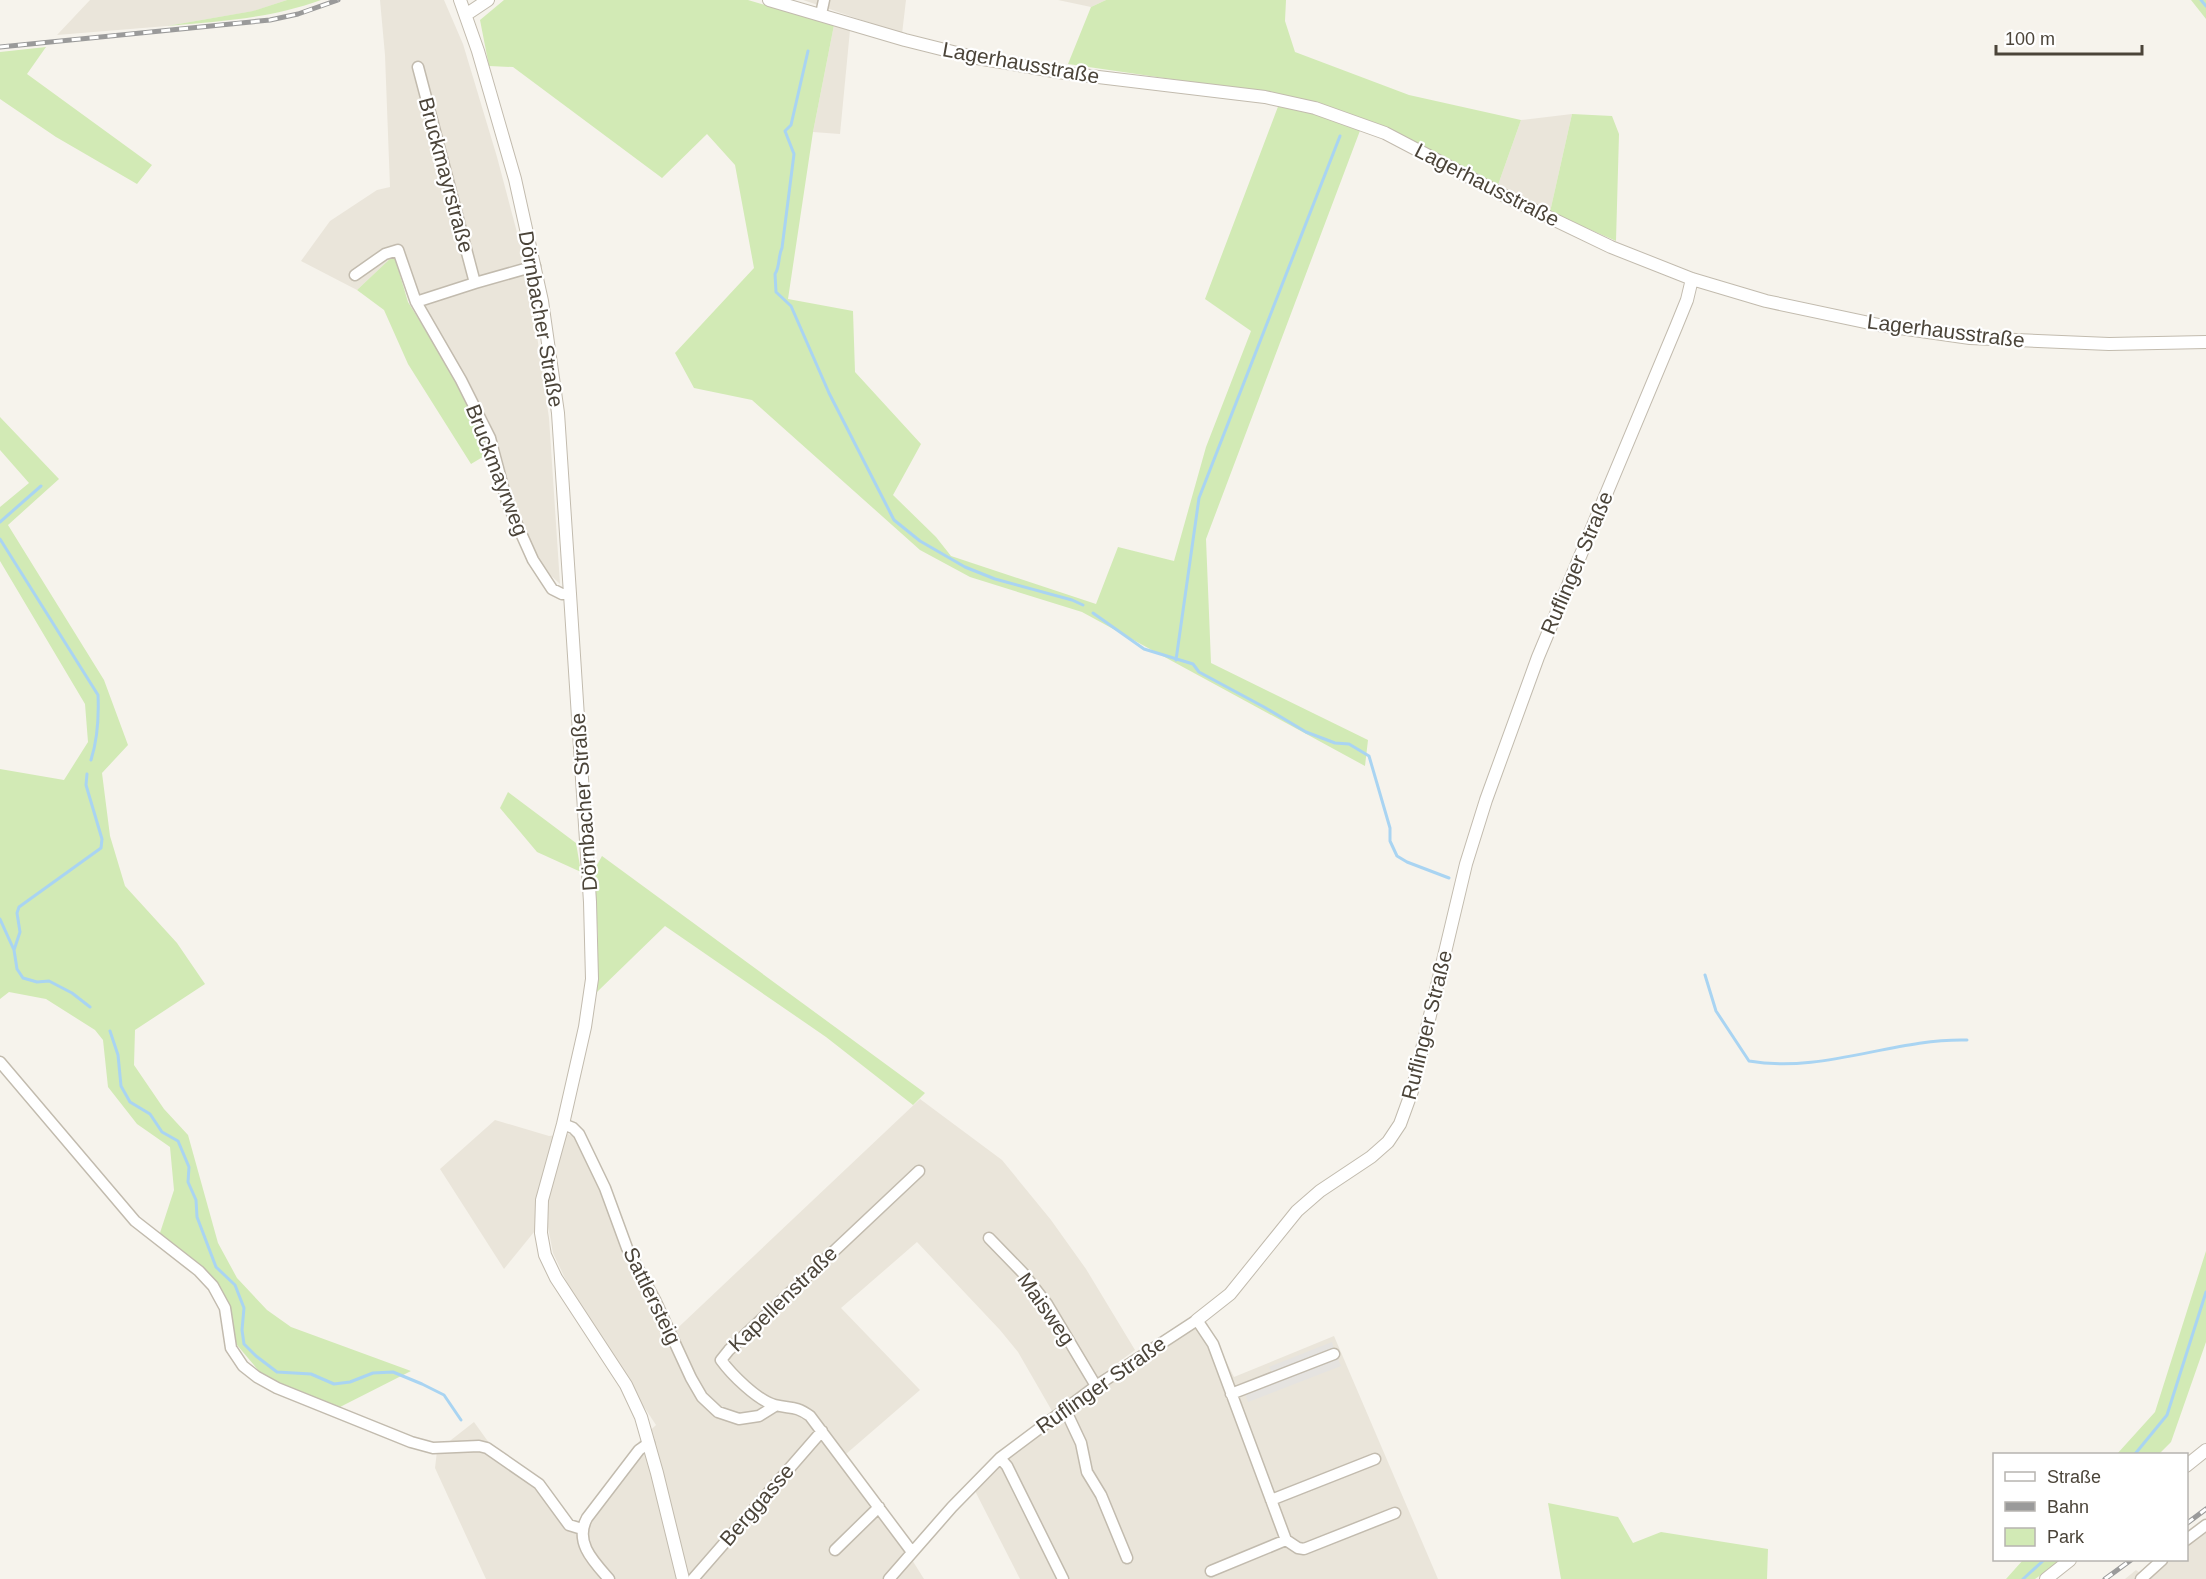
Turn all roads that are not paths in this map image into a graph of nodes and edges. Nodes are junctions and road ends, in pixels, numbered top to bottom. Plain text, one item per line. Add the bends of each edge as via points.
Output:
1 (460, 0) edge
2 (488, 0) edge
3 (769, 0) edge
4 (824, 0) edge
5 (467, 14) junction
6 (821, 14) junction
7 (418, 67) dead end
8 (535, 266) junction
9 (355, 275) dead end
10 (1692, 279) junction
11 (475, 283) junction
12 (416, 302) junction
13 (2206, 342) edge
14 (570, 594) junction
15 (0, 1062) edge
16 (563, 1124) junction
17 (919, 1171) dead end
18 (989, 1238) dead end
19 (1197, 1320) junction
20 (1334, 1354) dead end
21 (1096, 1386) junction
22 (1231, 1394) junction
23 (775, 1406) junction
24 (1065, 1409) junction
25 (822, 1431) junction
26 (649, 1443) junction
27 (2206, 1450) edge
28 (1000, 1458) junction
29 (1375, 1460) dead end
30 (2188, 1465) edge
31 (1271, 1500) junction
32 (879, 1507) junction
33 (1395, 1513) dead end
34 (2206, 1525) edge
35 (582, 1529) junction
36 (2188, 1539) edge
37 (1286, 1540) junction
38 (835, 1550) dead end
39 (912, 1552) junction
40 (1126, 1558) dead end
41 (2069, 1561) edge
42 (2161, 1561) edge
43 (1211, 1570) dead end
44 (609, 1579) edge
45 (683, 1579) edge
46 (693, 1579) edge
47 (890, 1579) edge
48 (1063, 1579) edge
49 (2046, 1579) edge
50 (2141, 1579) edge

1 - 5 street, Dörnbacher Straße
2 - 5 street
3 - 6 street, Lagerhausstraße
4 - 6 street
5 - 8 street, Dörnbacher Straße via 515,179
6 - 10 street, Lagerhausstraße via 988,60 1256,96 1333,113 1385,133 1579,232
7 - 11 street, Bruckmayrstraße
8 - 11 street
8 - 14 street, Dörnbacher Straße via 558,413
9 - 12 street via 385,254 398,250
10 - 13 street, Lagerhausstraße via 1805,310 1970,338 2068,344
10 - 19 street, Ruflinger Straße via 1687,300 1538,657 1482,811 1412,1091 1400,1124 1378,1151 1296,1211 1230,1294
11 - 12 street
12 - 14 street, Bruckmayrweg via 490,438 507,502 533,560 552,589
14 - 16 street, Dörnbacher Straße via 592,958 588,1014
15 - 35 street via 135,1221 213,1286 225,1308 231,1348 248,1371 277,1388 411,1442 433,1448 487,1448 539,1484 569,1525
16 - 23 street, Sattlersteig via 579,1134 627,1248 702,1397 718,1412 739,1419 759,1416
16 - 26 street, Dörnbacher Straße via 542,1200 543,1246 566,1295 634,1401
17 - 23 street, Kapellenstraße via 721,1360 758,1396
18 - 21 street, Maisweg via 1047,1304
19 - 21 street, Ruflinger Straße
19 - 22 street via 1213,1344
20 - 22 street
21 - 24 street, Ruflinger Straße
22 - 31 street
23 - 25 street, Kapellenstraße via 799,1409
24 - 28 street, Ruflinger Straße
24 - 40 street via 1081,1443 1087,1472 1101,1495
25 - 32 street, Kapellenstraße
25 - 46 street, Berggasse
26 - 35 street via 639,1450
26 - 45 street, Dörnbacher Straße
27 - 30 street
28 - 39 street, Ruflinger Straße
28 - 48 street
29 - 31 street
31 - 37 street
32 - 38 street
32 - 39 street, Kapellenstraße
33 - 37 street via 1304,1549
34 - 36 street
35 - 44 street via 587,1550
37 - 43 street
39 - 47 street, Ruflinger Straße
41 - 49 street
42 - 50 street

